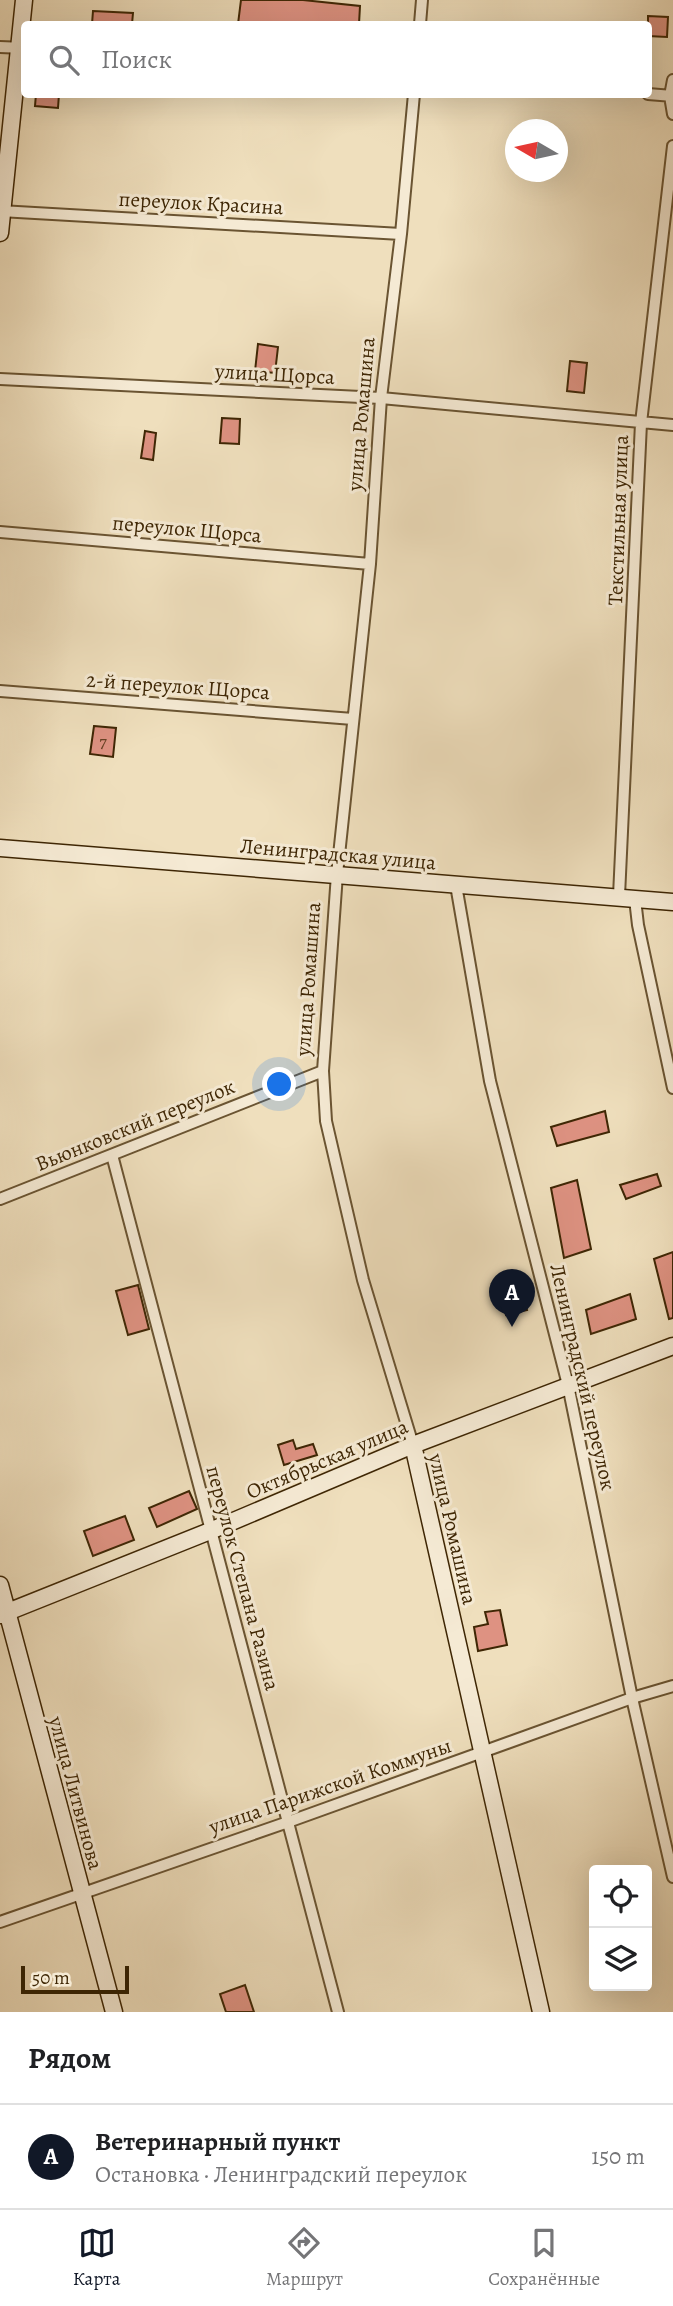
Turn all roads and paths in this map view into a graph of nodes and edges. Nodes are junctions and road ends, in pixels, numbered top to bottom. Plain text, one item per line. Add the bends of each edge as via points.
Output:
1 (24, 0) edge
2 (422, 0) edge
3 (23, 21) edge
4 (420, 21) edge
5 (0, 47) edge
6 (21, 48) edge
7 (21, 56) edge
8 (673, 80) edge
9 (652, 94) edge
10 (671, 96) edge
11 (414, 98) edge
12 (673, 114) edge
13 (673, 146) edge
14 (1, 211) edge
15 (0, 233) edge
16 (401, 234) junction
17 (0, 379) edge
18 (381, 398) junction
19 (641, 423) junction
20 (673, 425) edge
21 (0, 532) edge
22 (370, 564) junction
23 (0, 691) edge
24 (353, 719) junction
25 (0, 848) edge
26 (337, 874) junction
27 (456, 885) junction
28 (619, 896) junction
29 (635, 899) junction
30 (673, 902) edge
31 (323, 1071) junction
32 (673, 1088) edge
33 (112, 1155) junction
34 (0, 1199) edge
35 (673, 1346) edge
36 (568, 1385) junction
37 (412, 1445) junction
38 (210, 1531) junction
39 (0, 1585) edge
40 (3, 1614) edge
41 (673, 1686) edge
42 (632, 1698) junction
43 (482, 1752) junction
44 (288, 1822) junction
45 (673, 1877) edge
46 (81, 1893) junction
47 (0, 1923) edge
48 (114, 2012) edge
49 (338, 2012) edge
50 (541, 2012) edge

1 - 3 main road
2 - 4 street
5 - 6 street
7 - 14 main road
8 - 10 street
9 - 10 street
10 - 12 street
11 - 16 street, улица Ромашина
13 - 19 street, Текстильная улица
14 - 15 main road
14 - 16 street, переулок Красина
16 - 18 street, улица Ромашина
17 - 18 street, улица Щорса
18 - 19 street, улица Щорса
18 - 22 street, улица Ромашина
19 - 20 street, улица Щорса
19 - 28 street, Текстильная улица
21 - 22 street, переулок Щорса
22 - 24 street, улица Ромашина
23 - 24 street, 2-й переулок Щорса
24 - 26 street, улица Ромашина
25 - 26 main road, Ленинградская улица
26 - 27 main road, Ленинградская улица
26 - 31 street, улица Ромашина
27 - 28 main road, Ленинградская улица
27 - 36 street, Ленинградский переулок via 491,1081
28 - 29 main road, Ленинградская улица
29 - 30 main road, Ленинградская улица
29 - 32 street
31 - 33 street, Вьюнковский переулок
31 - 37 street, улица Ромашина via 326,1121 363,1280
33 - 34 street, Вьюнковский переулок
33 - 38 street, переулок Степана Разина
35 - 36 main road, Октябрьская улица
36 - 37 main road, Октябрьская улица
36 - 42 street, Ленинградский переулок
37 - 38 main road, Октябрьская улица
37 - 43 main road, улица Ромашина
38 - 40 main road, Октябрьская улица
38 - 44 street, переулок Степана Разина
39 - 40 main road, улица Литвинова
40 - 46 main road, улица Литвинова
41 - 42 street, улица Парижской Коммуны
42 - 43 street, улица Парижской Коммуны
42 - 45 street, Ленинградский переулок
43 - 44 street, улица Парижской Коммуны
43 - 50 main road, улица Ромашина
44 - 46 street, улица Парижской Коммуны
44 - 49 street, переулок Степана Разина
46 - 47 street, улица Парижской Коммуны
46 - 48 main road, улица Литвинова

